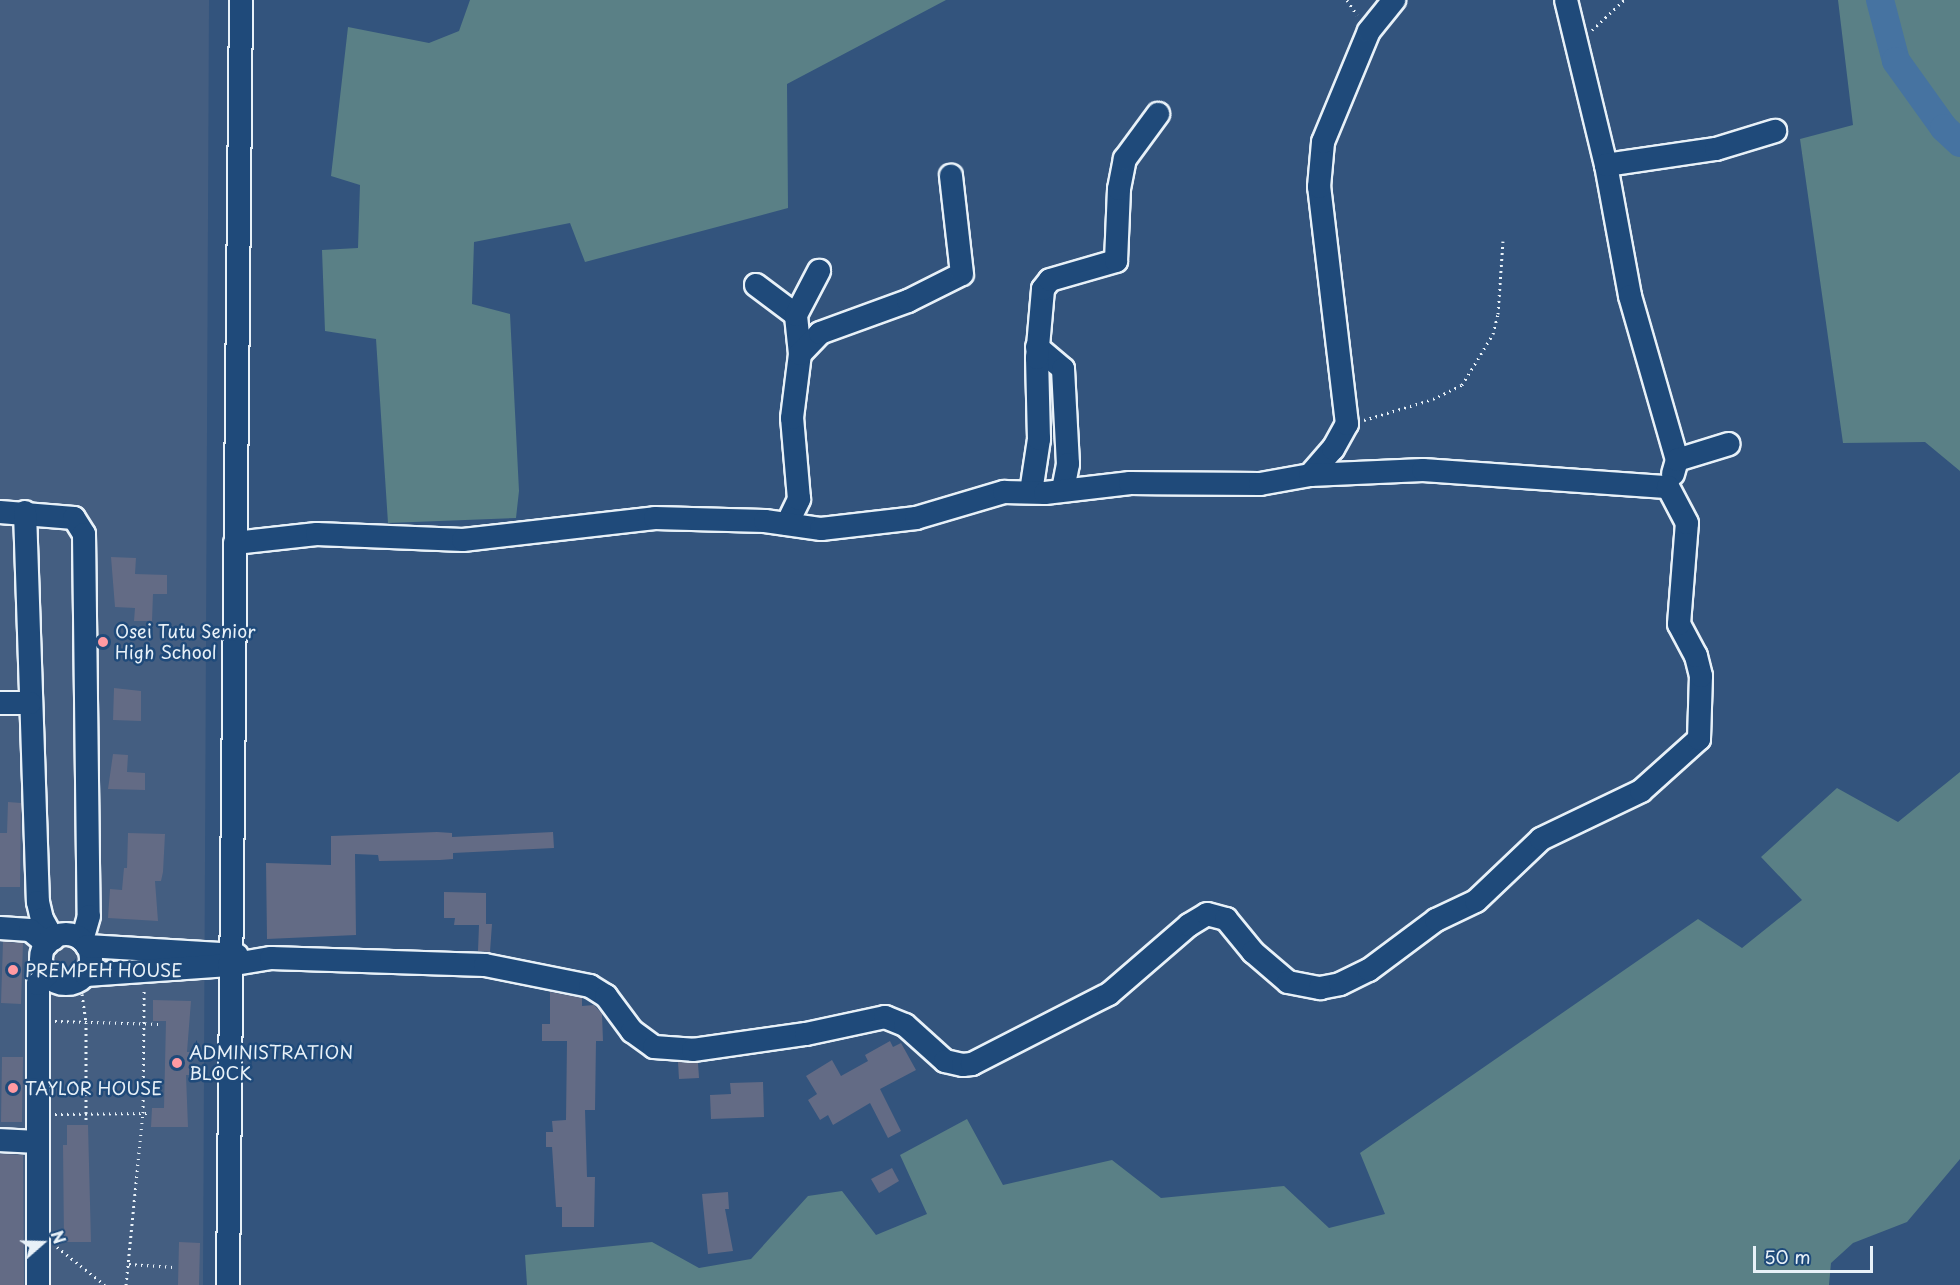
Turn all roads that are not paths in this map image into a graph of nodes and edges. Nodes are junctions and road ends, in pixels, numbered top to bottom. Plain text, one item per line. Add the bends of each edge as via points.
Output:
1 (241, 0) edge
2 (1394, 0) edge
3 (1566, 0) edge
4 (1158, 114) dead end
5 (1774, 131) dead end
6 (1606, 165) junction
7 (951, 176) dead end
8 (819, 271) dead end
9 (756, 285) dead end
10 (796, 315) junction
11 (1037, 347) junction
12 (800, 354) junction
13 (1729, 444) dead end
14 (1677, 460) junction
15 (1310, 475) junction
16 (1668, 487) junction
17 (1063, 490) junction
18 (1031, 492) junction
19 (0, 512) edge
20 (25, 512) junction
21 (787, 524) junction
22 (235, 543) junction
23 (0, 703) edge
24 (30, 703) junction
25 (0, 928) edge
26 (50, 941) junction
27 (84, 943) junction
28 (236, 959) junction
29 (47, 975) junction
30 (83, 978) junction
31 (0, 1140) edge
32 (37, 1142) junction
33 (38, 1285) edge
34 (228, 1285) edge

1 - 22 street
2 - 15 street via 1369,31 1340,94 1319,165 1347,424 1333,449
3 - 6 street
4 - 11 street via 1125,159 1119,189 1116,261 1045,284
5 - 6 street via 1716,149
6 - 14 street via 1630,296 1662,420
7 - 12 street via 962,274 900,304 820,333
8 - 10 street
9 - 10 street
10 - 12 street
11 - 17 street via 1064,369 1068,464
11 - 18 street via 1039,440
12 - 21 street via 792,418 799,499
13 - 14 street
14 - 16 street
15 - 16 street via 1443,470
15 - 17 street via 1260,484 1130,483
16 - 28 street via 1687,522 1679,624 1696,656 1701,676 1699,740 1641,791 1541,839 1476,901 1436,920 1369,970 1340,984 1320,988 1288,982 1253,952 1226,919 1207,914 1109,994 972,1064 963,1065 945,1061 895,1019 872,1019 807,1034 693,1050 654,1047 632,1031 606,996 584,984 515,969 311,957
17 - 18 street
18 - 21 street via 1004,492 905,520 821,529
19 - 20 street
20 - 24 street
20 - 27 street via 74,518 84,534 89,916
21 - 22 street via 655,518 457,541 317,534
22 - 28 street
23 - 24 street
24 - 26 street via 38,902
25 - 26 street via 30,930
26 - 27 street via 67,934
26 - 29 street via 42,958
27 - 28 street
27 - 30 street via 91,961
28 - 30 street
28 - 34 street
29 - 30 street via 65,984
29 - 32 street via 38,984
31 - 32 street
32 - 33 street

